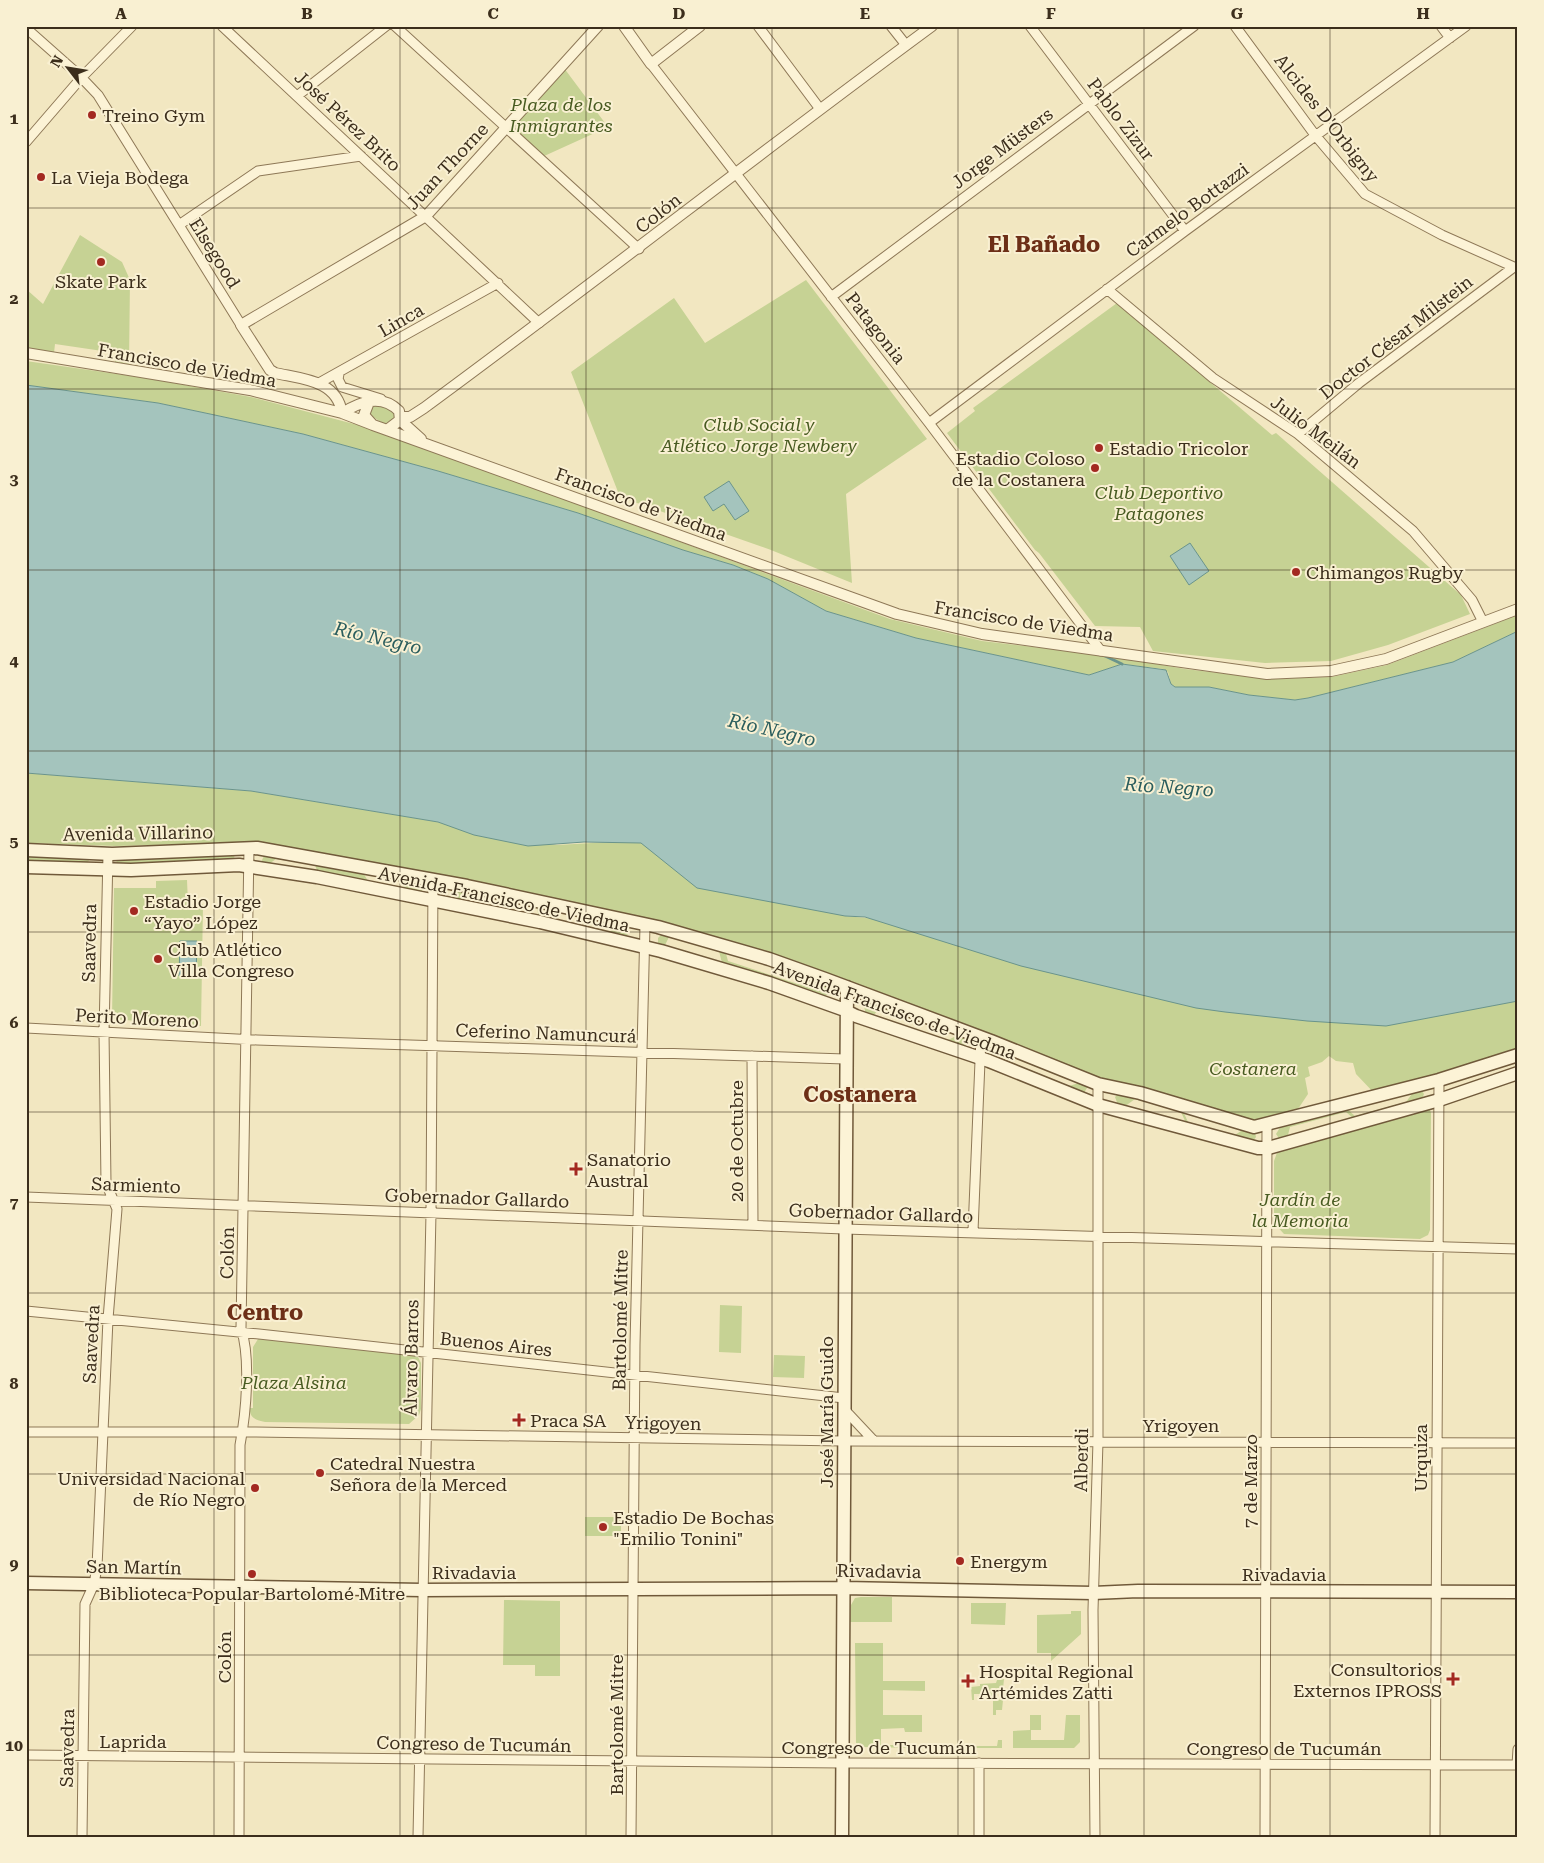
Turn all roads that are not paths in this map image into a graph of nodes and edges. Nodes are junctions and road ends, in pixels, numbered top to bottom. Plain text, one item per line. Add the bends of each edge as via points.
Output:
1 (132, 26) edge
2 (222, 26) edge
3 (386, 26) edge
4 (395, 26) edge
5 (598, 26) edge
6 (624, 26) edge
7 (700, 26) edge
8 (758, 26) edge
9 (892, 26) edge
10 (932, 26) edge
11 (1030, 26) edge
12 (1194, 26) edge
13 (1235, 26) edge
14 (1441, 26) edge
15 (1466, 26) edge
16 (26, 28) edge
17 (1450, 38) junction
18 (906, 45) junction
19 (651, 64) junction
20 (82, 77) junction
21 (297, 96) junction
22 (1089, 104) junction
23 (820, 109) junction
24 (505, 128) junction
25 (1316, 135) junction
26 (26, 142) edge
27 (361, 156) junction
28 (736, 173) junction
29 (426, 216) junction
30 (178, 226) junction
31 (1185, 231) junction
32 (639, 248) junction
33 (1514, 267) joint
34 (498, 282) junction
35 (1107, 289) junction
36 (831, 297) junction
37 (539, 323) junction
38 (241, 325) junction
39 (26, 353) edge
40 (340, 374) junction
41 (319, 383) junction
42 (381, 400) junction
43 (369, 402) junction
44 (342, 413) junction
45 (401, 419) junction
46 (929, 423) junction
47 (373, 425) junction
48 (387, 430) junction
49 (1298, 434) junction
50 (423, 442) junction
51 (1518, 609) edge
52 (1483, 622) junction
53 (1101, 650) junction
54 (249, 848) junction
55 (26, 850) edge
56 (108, 854) junction
57 (249, 866) junction
58 (26, 867) edge
59 (106, 870) junction
60 (433, 880) junction
61 (434, 901) junction
62 (645, 925) junction
63 (645, 947) junction
64 (847, 987) junction
65 (846, 1011) junction
66 (26, 1028) edge
67 (104, 1032) junction
68 (981, 1037) junction
69 (247, 1040) junction
70 (432, 1046) junction
71 (642, 1052) junction
72 (1518, 1055) edge
73 (752, 1056) junction
74 (980, 1058) junction
75 (845, 1059) junction
76 (1518, 1073) edge
77 (1439, 1080) junction
78 (1098, 1084) junction
79 (1439, 1100) junction
80 (1098, 1105) junction
81 (1268, 1125) junction
82 (1268, 1148) junction
83 (26, 1197) edge
84 (113, 1200) junction
85 (244, 1204) junction
86 (431, 1213) junction
87 (639, 1220) junction
88 (753, 1225) junction
89 (844, 1229) junction
90 (973, 1232) junction
91 (1099, 1236) junction
92 (1266, 1242) junction
93 (1438, 1247) junction
94 (1518, 1249) edge
95 (26, 1311) edge
96 (108, 1319) junction
97 (243, 1334) junction
98 (427, 1353) junction
99 (634, 1376) junction
100 (844, 1403) junction
101 (26, 1432) edge
102 (102, 1432) junction
103 (242, 1434) junction
104 (426, 1436) junction
105 (634, 1439) junction
106 (874, 1441) junction
107 (1098, 1441) junction
108 (843, 1442) junction
109 (1266, 1442) junction
110 (1437, 1443) junction
111 (1518, 1443) edge
112 (26, 1583) edge
113 (94, 1584) junction
114 (241, 1586) junction
115 (844, 1588) junction
116 (633, 1589) junction
117 (422, 1590) junction
118 (1267, 1592) junction
119 (1436, 1592) junction
120 (1518, 1592) edge
121 (1093, 1593) junction
122 (1518, 1749) edge
123 (26, 1755) edge
124 (83, 1756) junction
125 (239, 1758) junction
126 (420, 1759) junction
127 (632, 1761) junction
128 (842, 1763) junction
129 (979, 1764) junction
130 (1094, 1764) junction
131 (1265, 1765) junction
132 (1435, 1765) junction
133 (1518, 1765) edge
134 (82, 1837) edge
135 (239, 1837) edge
136 (418, 1837) edge
137 (631, 1837) edge
138 (842, 1837) edge
139 (979, 1837) edge
140 (1094, 1837) edge
141 (1264, 1837) edge
142 (1435, 1837) edge

1 - 20 street
2 - 21 street, José Pérez Brito
3 - 21 street
4 - 24 street
5 - 24 street, Juan Thorne
6 - 19 street, Patagonia
7 - 19 street
8 - 23 street
9 - 18 street
10 - 18 street, Colón
11 - 22 street, Pablo Zizur
12 - 22 street, Jorge Müsters
13 - 25 street, Alcides D'Orbigny
14 - 17 street
15 - 17 street, Carmelo Bottazzi
16 - 20 street, Elsegood
17 - 25 street, Carmelo Bottazzi
18 - 23 street, Colón
19 - 28 street, Patagonia
20 - 26 street
20 - 30 street, Elsegood via 98,95
21 - 27 street, José Pérez Brito
22 - 31 street, Pablo Zizur
22 - 36 street, Jorge Müsters
23 - 28 street, Colón
24 - 29 street, Juan Thorne
24 - 32 street
25 - 31 street, Carmelo Bottazzi
25 - 33 street, Alcides D'Orbigny via 1357,186 1374,201
27 - 29 street, José Pérez Brito
27 - 30 street via 258,171
28 - 32 street, Colón
28 - 36 street, Patagonia
29 - 34 street, José Pérez Brito
29 - 38 street, Juan Thorne
30 - 38 street, Elsegood
31 - 35 street, Carmelo Bottazzi
32 - 37 street, Colón
33 - 49 street, Doctor César Milstein via 1359,383
34 - 37 street, José Pérez Brito
34 - 40 street, Linca
35 - 46 street, Carmelo Bottazzi
35 - 49 street, Julio Meilán via 1213,378
36 - 46 street, Patagonia
37 - 45 street, Colón via 424,408
38 - 41 street, Elsegood via 270,370
39 - 44 street, Francisco de Viedma via 250,390
40 - 41 street, Linca
40 - 42 street via 338,379 342,387
41 - 44 street via 335,395
42 - 43 street
42 - 45 street, Francisco de Viedma via 396,408
43 - 44 street
43 - 47 street via 364,415
44 - 47 street, Francisco de Viedma
45 - 48 street
45 - 50 street, Francisco de Viedma
46 - 53 street, Patagonia
47 - 48 street, Francisco de Viedma
48 - 50 street, Francisco de Viedma
49 - 52 street, Julio Meilán via 1413,531 1472,600
50 - 53 street, Francisco de Viedma via 897,614 982,634
51 - 52 street, Francisco de Viedma
52 - 53 street, Francisco de Viedma via 1386,659 1331,671 1266,674
54 - 56 main road, Avenida Villarino
54 - 57 street, Colón
54 - 60 main road, Avenida Francisco de Viedma
55 - 56 main road, Avenida Villarino
56 - 59 street, Saavedra
57 - 59 main road, Avenida Villarino
57 - 61 main road, Avenida Francisco de Viedma
57 - 69 street, Colón
58 - 59 main road, Avenida Villarino
59 - 67 street, Saavedra
60 - 61 street, Álvaro Barros
60 - 62 main road, Avenida Francisco de Viedma
61 - 63 main road, Avenida Francisco de Viedma
61 - 70 street, Álvaro Barros
62 - 63 street, Bartolomé Mitre
62 - 64 main road, Avenida Francisco de Viedma via 769,959
63 - 65 main road, Avenida Francisco de Viedma via 769,983
63 - 71 street, Bartolomé Mitre
64 - 65 main road, José María Guido
64 - 68 main road, Avenida Francisco de Viedma
65 - 74 main road, Avenida Francisco de Viedma
65 - 75 main road, José María Guido
66 - 67 street, Perito Moreno
67 - 69 street, Perito Moreno
67 - 84 street, Saavedra via 106,1183
68 - 74 street
68 - 78 main road, Avenida Francisco de Viedma
69 - 70 street, Ceferino Namuncurá
69 - 85 street, Colón
70 - 71 street, Ceferino Namuncurá
70 - 86 street, Álvaro Barros
71 - 73 street, Ceferino Namuncurá
71 - 87 street, Bartolomé Mitre
72 - 77 main road, Avenida Francisco de Viedma
73 - 75 street, Ceferino Namuncurá
73 - 88 street, 20 de Octubre
74 - 80 main road, Avenida Francisco de Viedma
74 - 90 street
75 - 89 main road, José María Guido
76 - 79 main road, Avenida Francisco de Viedma
77 - 79 street, Urquiza
77 - 81 main road, Avenida Francisco de Viedma
78 - 80 street, Alberdi
78 - 81 main road, Avenida Francisco de Viedma via 1140,1093 1254,1128
79 - 82 main road, Avenida Francisco de Viedma
79 - 93 street, Urquiza
80 - 82 main road, Avenida Francisco de Viedma
80 - 91 street, Alberdi
81 - 82 street, 7 de Marzo
82 - 92 street, 7 de Marzo
83 - 84 street, Sarmiento
84 - 85 street, Sarmiento
84 - 96 street, Saavedra via 117,1209
85 - 86 street, Gobernador Gallardo
85 - 97 street, Colón
86 - 87 street, Gobernador Gallardo
86 - 98 street, Álvaro Barros
87 - 88 street, Gobernador Gallardo
87 - 99 street, Bartolomé Mitre
88 - 89 street, Gobernador Gallardo
89 - 90 street, Gobernador Gallardo
89 - 100 main road, José María Guido
90 - 91 street, Gobernador Gallardo
91 - 92 street, Gobernador Gallardo
91 - 107 street, Alberdi
92 - 93 street, Gobernador Gallardo
92 - 109 street, 7 de Marzo
93 - 94 street, Gobernador Gallardo
93 - 110 street, Urquiza
95 - 96 street, Buenos Aires
96 - 97 street, Buenos Aires
96 - 102 street, Saavedra
97 - 98 street, Buenos Aires
97 - 103 street, Colón via 246,1350
98 - 99 street, Buenos Aires
98 - 104 street, Álvaro Barros
99 - 100 street, Buenos Aires
99 - 105 street, Bartolomé Mitre
100 - 106 street
100 - 108 main road, José María Guido
101 - 102 street, Yrigoyen
102 - 103 street, Yrigoyen
102 - 113 street, Saavedra
103 - 104 street, Yrigoyen
103 - 114 street, Colón
104 - 105 street, Yrigoyen
104 - 117 street, Álvaro Barros
105 - 108 street, Yrigoyen
105 - 116 street, Bartolomé Mitre
106 - 107 street, Yrigoyen
106 - 108 street, Yrigoyen
107 - 109 street, Yrigoyen
107 - 121 street, Alberdi
108 - 115 main road, José María Guido
109 - 110 street, Yrigoyen
109 - 118 street, 7 de Marzo
110 - 111 street, Yrigoyen
110 - 119 street, Urquiza
112 - 113 main road, San Martín
113 - 114 main road, San Martín
113 - 124 street, Saavedra via 85,1604
114 - 117 main road, Rivadavia
114 - 125 street, Colón
115 - 116 main road, Rivadavia
115 - 121 main road, Rivadavia
115 - 128 main road, José María Guido
116 - 117 main road, Rivadavia
116 - 127 street, Bartolomé Mitre
117 - 126 street, Álvaro Barros
118 - 119 main road, Rivadavia
118 - 121 main road, Rivadavia
118 - 131 street, 7 de Marzo
119 - 120 main road, Rivadavia
119 - 132 street, Urquiza
121 - 130 street, Alberdi
122 - 133 street
123 - 124 street, Laprida
124 - 125 street, Laprida
124 - 134 street, Saavedra
125 - 126 street, Congreso de Tucumán
125 - 135 street, Colón
126 - 127 street, Congreso de Tucumán
126 - 136 street, Álvaro Barros
127 - 128 street, Congreso de Tucumán
127 - 137 street, Bartolomé Mitre
128 - 129 street, Congreso de Tucumán
128 - 138 main road, José María Guido
129 - 130 street, Congreso de Tucumán
129 - 139 street
130 - 131 street, Congreso de Tucumán
130 - 140 street, Alberdi
131 - 132 street, Congreso de Tucumán
131 - 141 street, 7 de Marzo
132 - 133 street, Congreso de Tucumán
132 - 142 street, Urquiza

